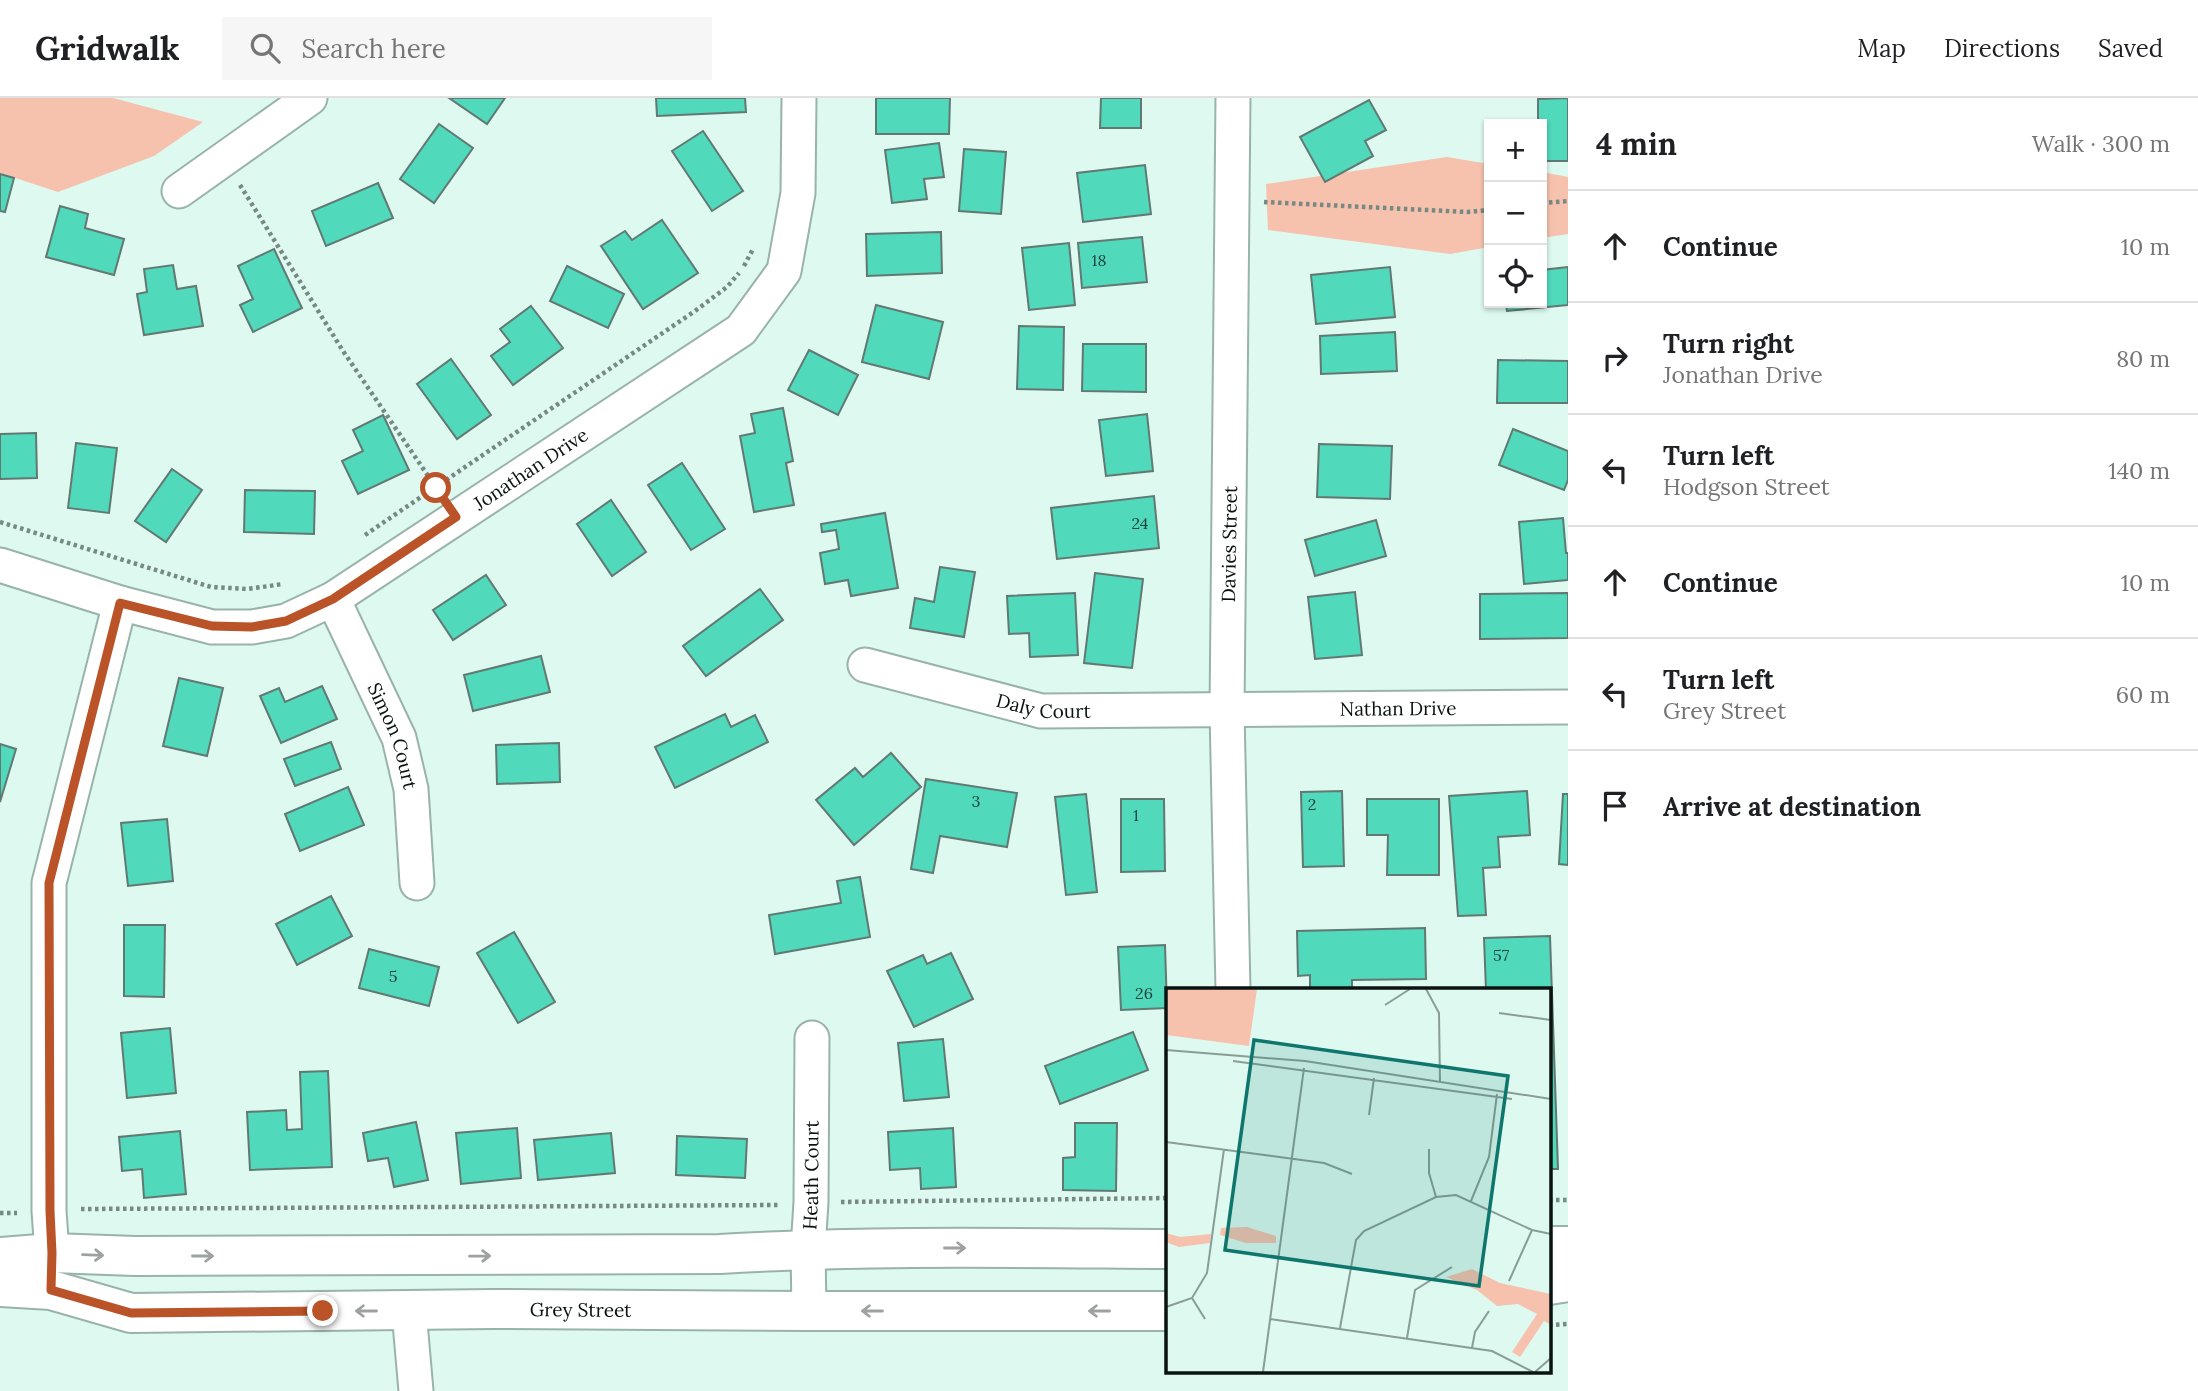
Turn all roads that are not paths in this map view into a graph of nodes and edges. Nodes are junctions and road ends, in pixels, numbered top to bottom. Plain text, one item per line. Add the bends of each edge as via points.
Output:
1 (310, 98) edge
2 (799, 98) edge
3 (1233, 98) edge
4 (179, 191) dead end
5 (0, 565) edge
6 (333, 599) junction
7 (120, 603) junction
8 (865, 665) dead end
9 (1568, 707) edge
10 (1227, 710) junction
11 (417, 883) dead end
12 (1233, 988) edge
13 (812, 1038) dead end
14 (1568, 1245) edge
15 (1550, 1246) edge
16 (808, 1249) junction
17 (1166, 1249) edge
18 (0, 1256) edge
19 (411, 1256) junction
20 (51, 1272) junction
21 (1568, 1282) edge
22 (1550, 1284) edge
23 (0, 1287) edge
24 (409, 1311) junction
25 (809, 1311) junction
26 (1166, 1311) edge
27 (416, 1391) edge

1 - 4 street
2 - 6 street, Jonathan Drive via 798,193 784,271 741,330
3 - 10 street, Davies Street
5 - 7 street, Jonathan Drive
6 - 7 street, Jonathan Drive via 286,621 252,627 212,626
6 - 11 street, Simon Court via 399,738 411,789
7 - 20 street via 49,883
8 - 10 street, Daly Court via 1041,712
9 - 10 street, Nathan Drive
10 - 12 street, Davies Street
13 - 16 street, Heath Court
14 - 15 street
16 -> 17 street, Grey Street
19 -> 16 street, Grey Street
16 - 25 street, Heath Court
18 - 20 street, Grey Street
20 -> 19 street, Grey Street via 149,1256
19 - 24 street
20 - 23 street, Grey Street
24 -> 20 street, Grey Street via 131,1313
21 - 22 street
24 - 25 street, Grey Street
24 - 27 street
26 -> 25 street, Grey Street

